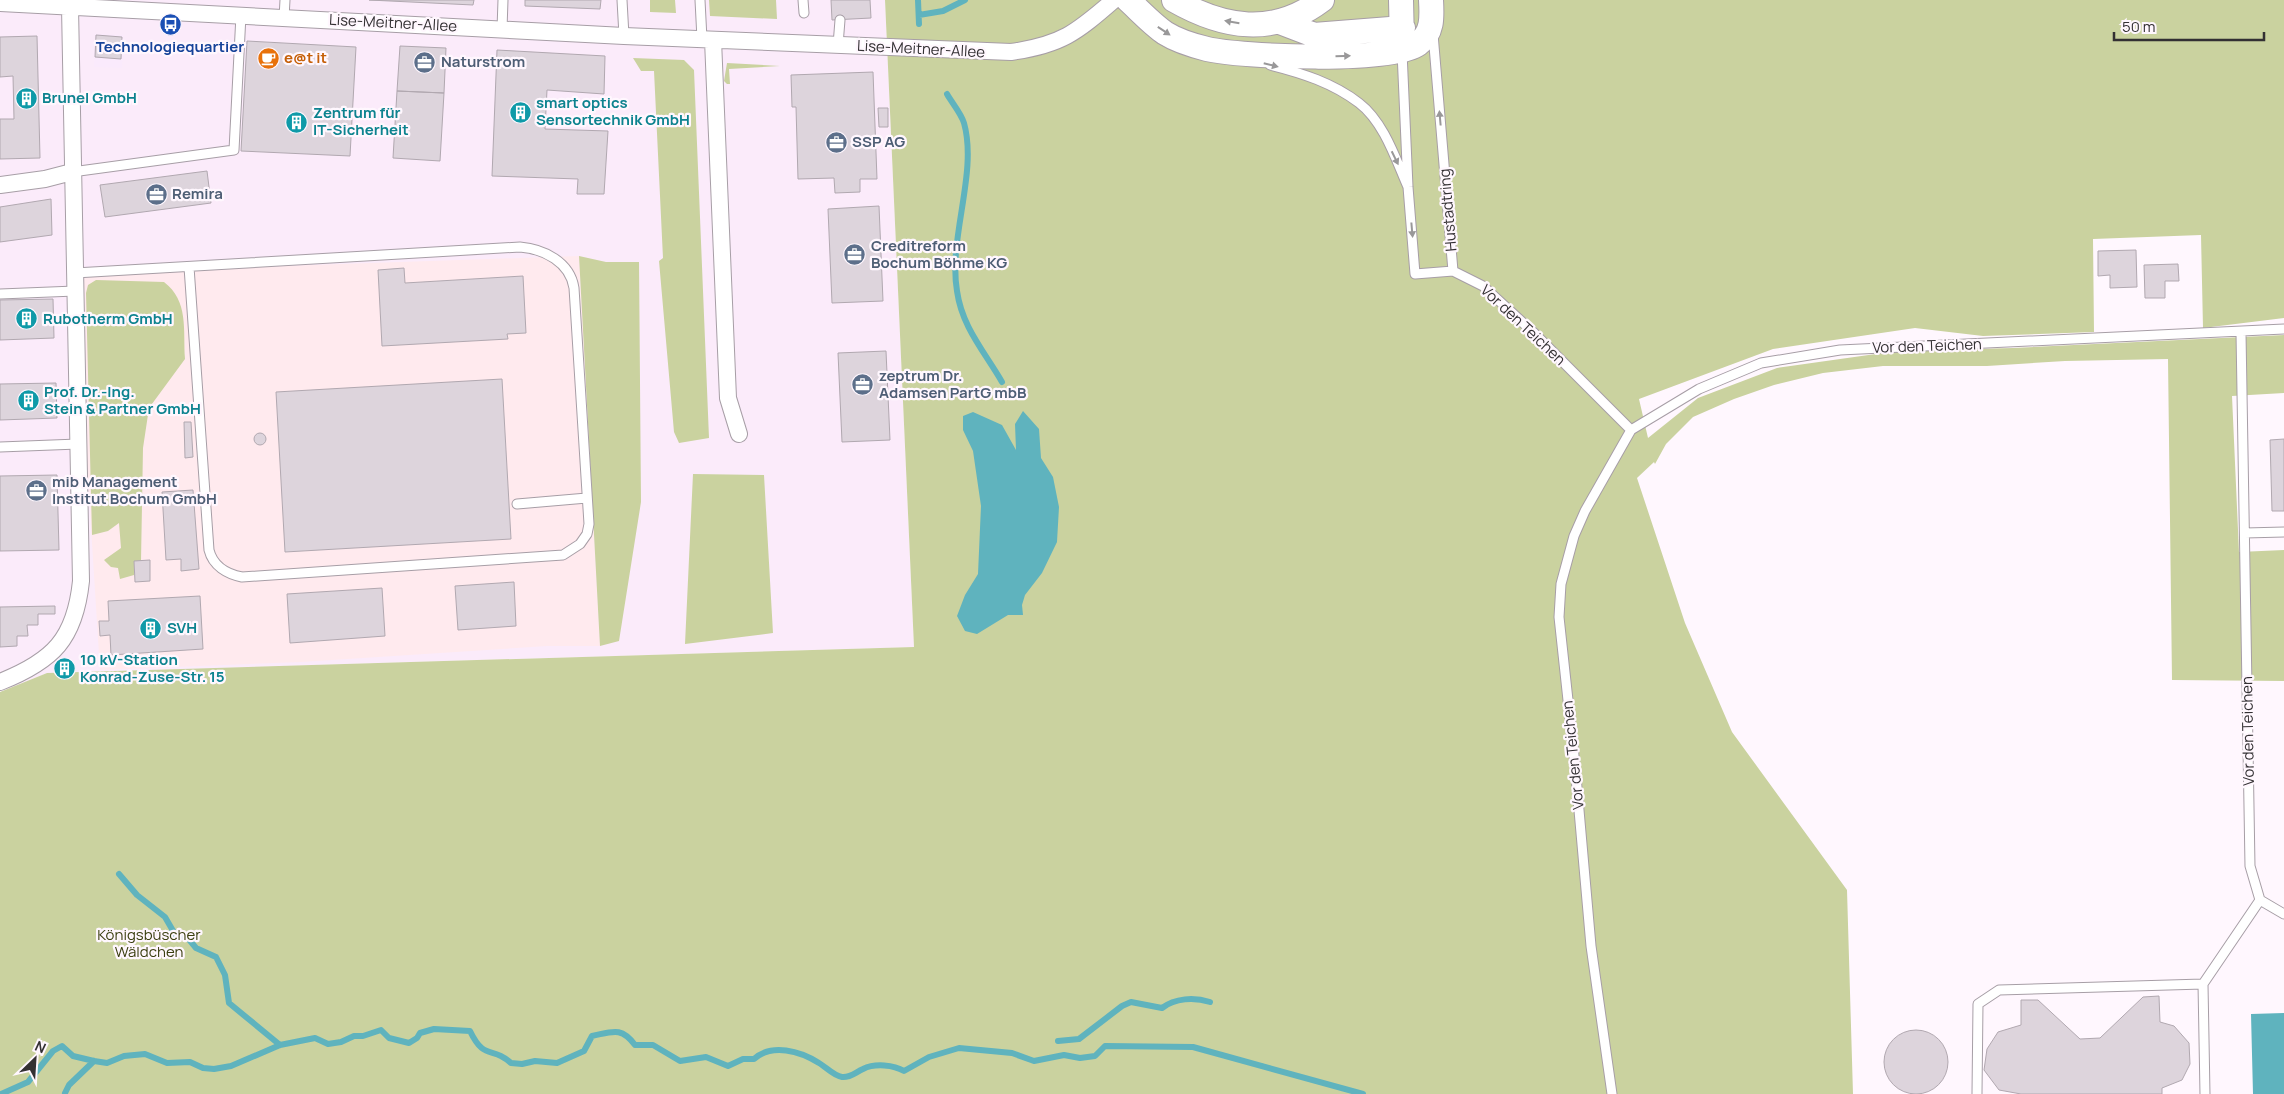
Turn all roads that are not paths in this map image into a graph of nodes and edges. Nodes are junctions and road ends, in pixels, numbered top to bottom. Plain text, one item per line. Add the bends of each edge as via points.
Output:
1 (285, 0) edge
2 (503, 0) edge
3 (622, 0) edge
4 (700, 0) edge
5 (803, 0) edge
6 (1114, 0) edge
7 (1128, 0) edge
8 (1174, 0) edge
9 (1322, 0) edge
10 (1401, 0) edge
11 (1430, 0) edge
12 (0, 4) edge
13 (70, 4) edge
14 (804, 12) dead end
15 (241, 15) junction
16 (284, 18) junction
17 (840, 20) dead end
18 (1280, 22) junction
19 (1417, 26) junction
20 (502, 29) junction
21 (624, 36) junction
22 (708, 40) junction
23 (838, 45) junction
24 (1207, 49) junction
25 (1402, 52) junction
26 (72, 172) junction
27 (0, 185) edge
28 (1408, 187) junction
29 (189, 267) junction
30 (1453, 271) junction
31 (75, 273) junction
32 (75, 290) junction
33 (0, 294) edge
34 (2284, 330) edge
35 (2241, 333) junction
36 (1631, 430) junction
37 (739, 434) dead end
38 (78, 444) junction
39 (0, 447) edge
40 (587, 498) junction
41 (517, 504) dead end
42 (2284, 532) edge
43 (2245, 533) junction
44 (0, 682) edge
45 (2260, 900) junction
46 (2284, 914) edge
47 (2203, 984) junction
48 (1612, 1094) edge
49 (1976, 1094) edge
50 (2205, 1094) edge

1 - 16 lane
2 - 20 lane
3 - 21 lane
4 - 22 lane
5 - 14 lane
6 - 23 street, Lise-Meitner-Allee via 1077,31 1041,48 982,52
7 -> 24 street, Hustadtring via 1166,33
18 -> 8 street via 1255,26 1225,22 1198,14
9 - 18 street
10 - 19 street, Hustadtring
11 - 19 street, Hustadtring
12 - 13 street, Lise-Meitner-Allee
13 - 15 street, Lise-Meitner-Allee
13 - 26 street
15 - 16 street, Lise-Meitner-Allee
15 - 26 lane via 234,150
16 - 20 street, Lise-Meitner-Allee
17 - 23 lane
18 - 19 street via 1314,35
19 - 25 street, Hustadtring
30 -> 19 lane, Hustadtring
20 - 21 street, Lise-Meitner-Allee
21 - 22 street, Lise-Meitner-Allee
22 - 23 street, Lise-Meitner-Allee
22 - 37 street via 728,398
24 -> 25 street, Hustadtring via 1331,56
24 -> 28 lane, Hustadtring via 1324,81 1360,104 1380,128
25 - 28 lane, Hustadtring
26 - 27 street
26 - 31 street
28 -> 30 lane, Hustadtring via 1415,274
29 - 31 lane
29 - 40 lane via 520,247 551,256 564,267 572,280
29 - 40 lane via 209,550 211,557 227,573 242,577 563,555 580,544 587,534
30 - 36 lane, Vor den Teichen via 1483,286
31 - 32 street
32 - 33 lane
32 - 38 street
34 - 35 lane, Vor den Teichen
35 - 36 lane, Vor den Teichen via 1840,350 1761,363 1700,389
35 - 43 lane, Vor den Teichen
36 - 48 lane, Vor den Teichen via 1574,536 1561,584 1559,616 1591,946
38 - 39 lane
38 - 44 street via 79,607 72,625 50,655
40 - 41 lane
42 - 43 lane
43 - 45 lane, Vor den Teichen via 2250,866
45 - 46 lane
45 - 47 lane
47 - 49 lane via 1999,990 1978,1004
47 - 50 lane

